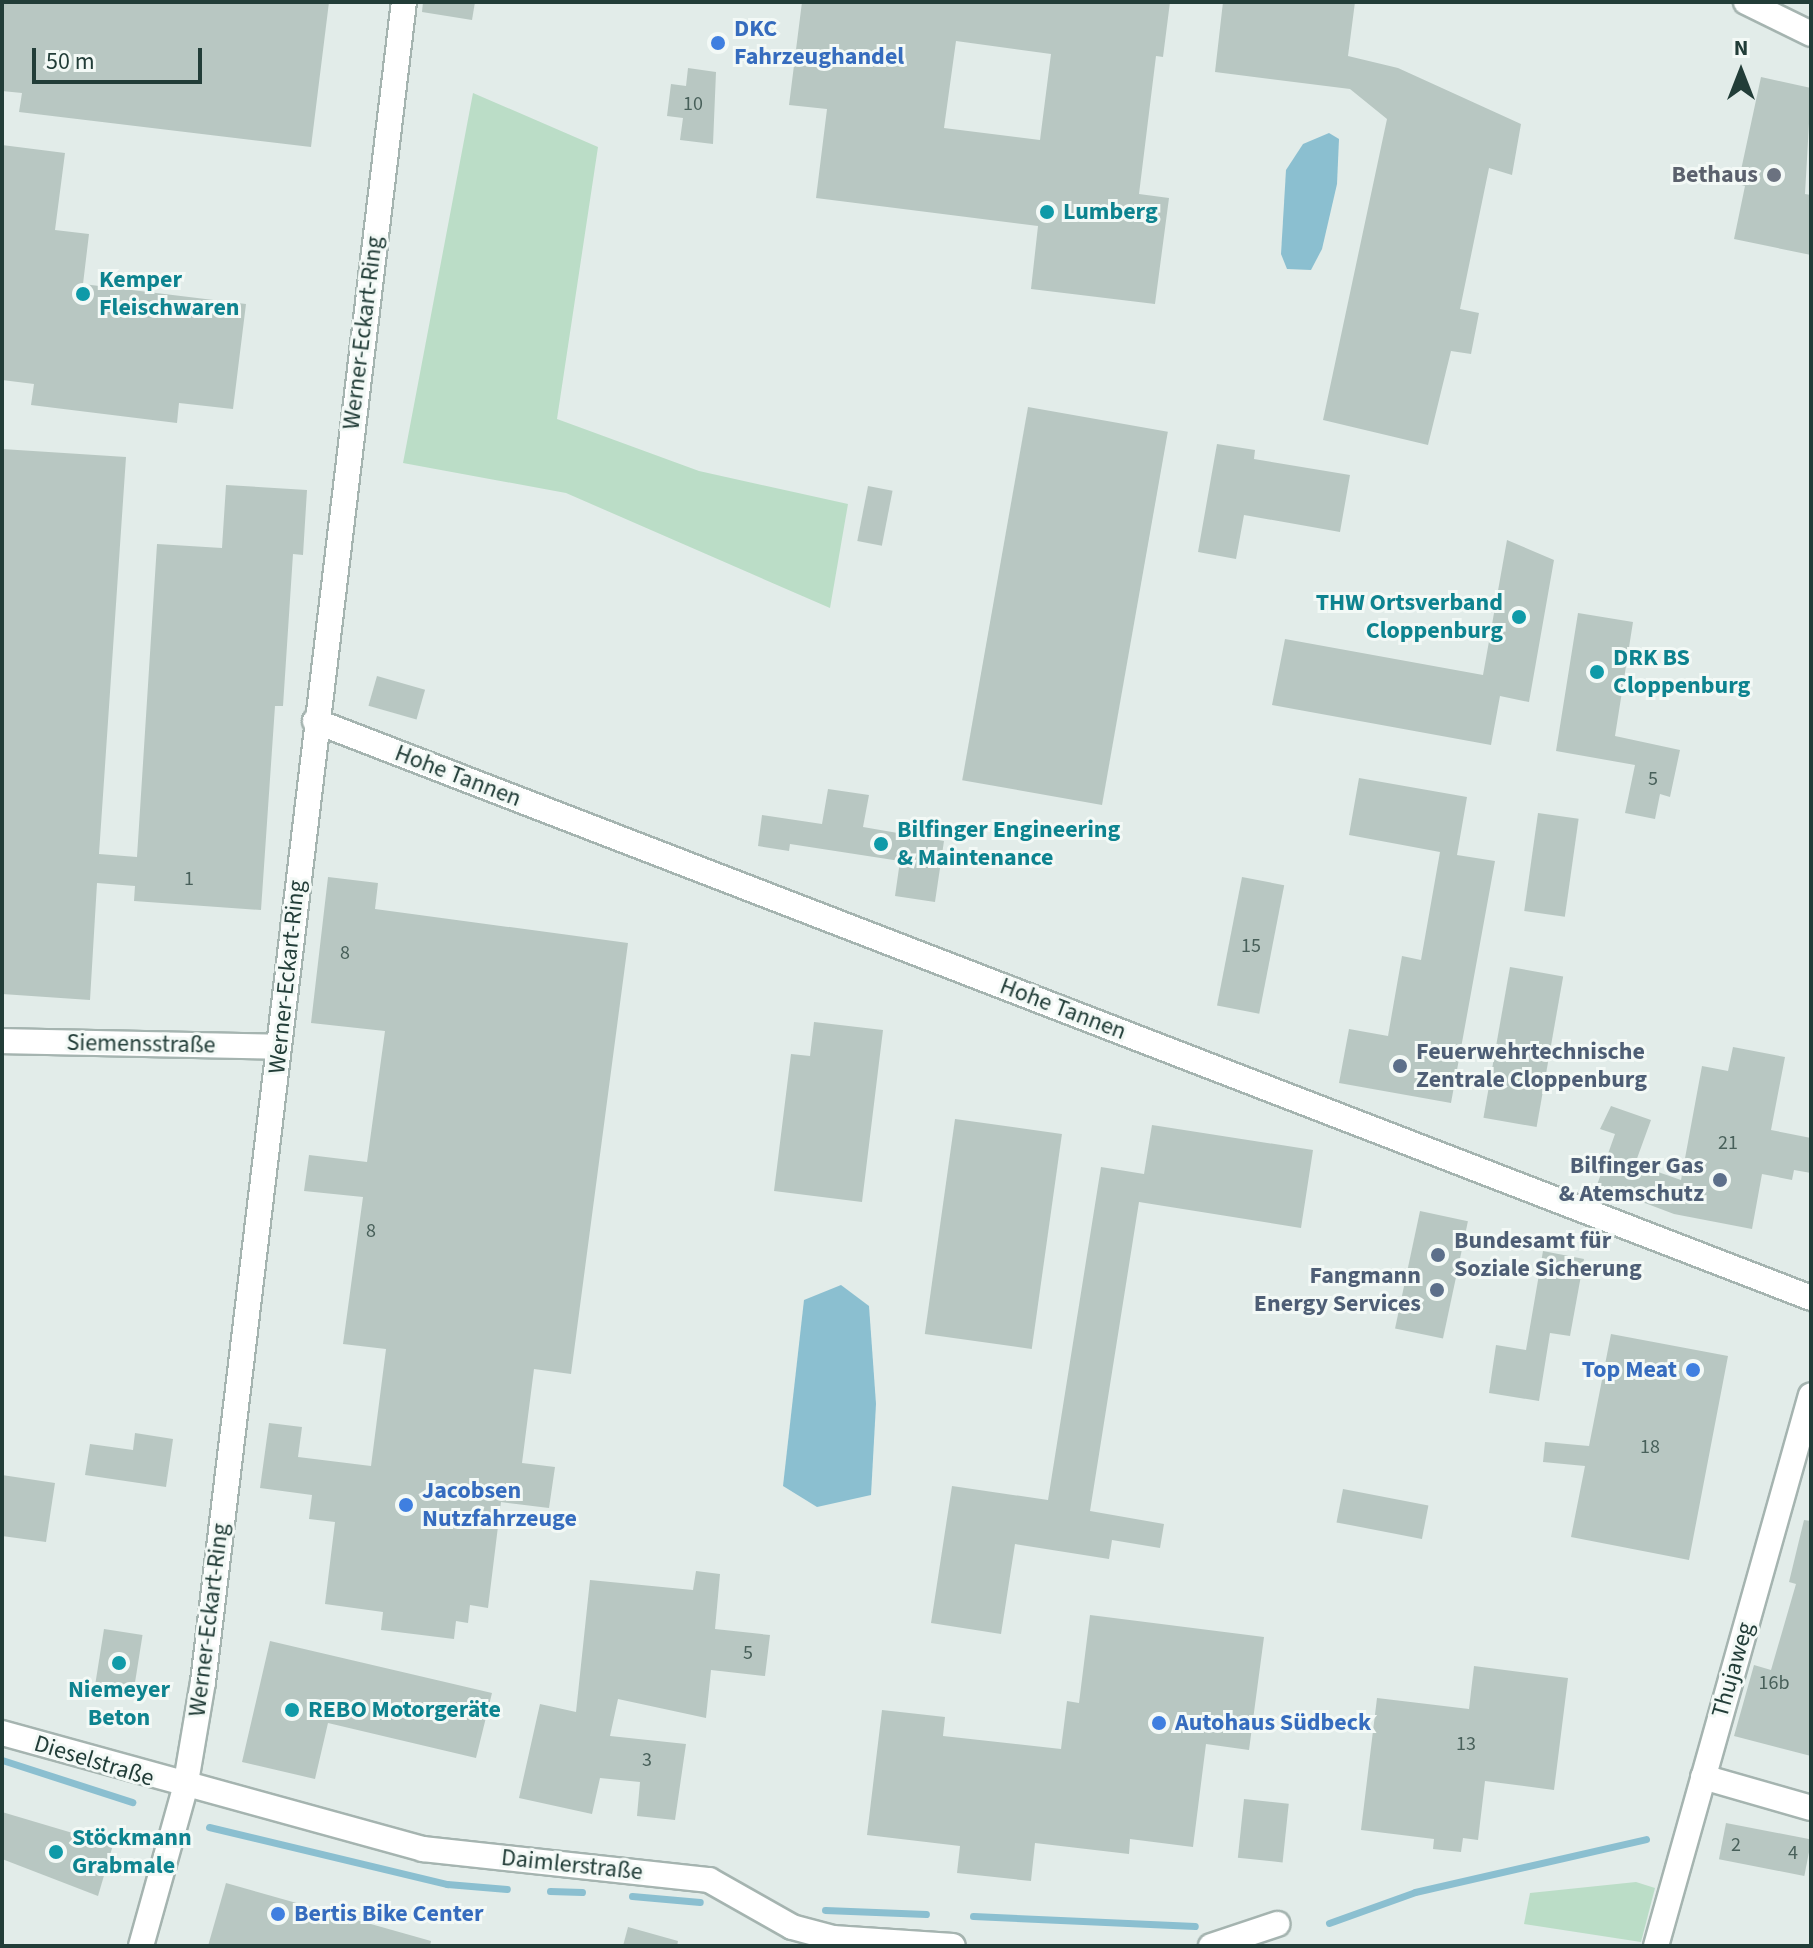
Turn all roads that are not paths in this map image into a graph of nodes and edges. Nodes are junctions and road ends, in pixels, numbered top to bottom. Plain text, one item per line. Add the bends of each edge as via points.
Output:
1 (404, 2) edge
2 (1746, 2) edge
3 (1811, 34) edge
4 (315, 721) junction
5 (2, 1041) edge
6 (279, 1047) junction
7 (1811, 1298) edge
8 (1811, 1395) edge
9 (2, 1733) edge
10 (1703, 1777) junction
11 (185, 1788) junction
12 (1811, 1808) edge
13 (1277, 1924) dead end
14 (141, 1946) edge
15 (953, 1946) edge
16 (1211, 1946) edge
17 (1656, 1946) edge

1 - 4 street, Werner-Eckart-Ring
2 - 3 street
4 - 6 street, Werner-Eckart-Ring
4 - 7 street, Hohe Tannen
5 - 6 street, Siemensstraße
6 - 11 street, Werner-Eckart-Ring
8 - 10 street, Thujaweg
9 - 11 street, Dieselstraße
10 - 12 street
10 - 17 street, Thujaweg
11 - 14 street, Werner-Eckart-Ring
11 - 15 street, Daimlerstraße via 423,1849 709,1880 792,1927 833,1938
13 - 16 street

